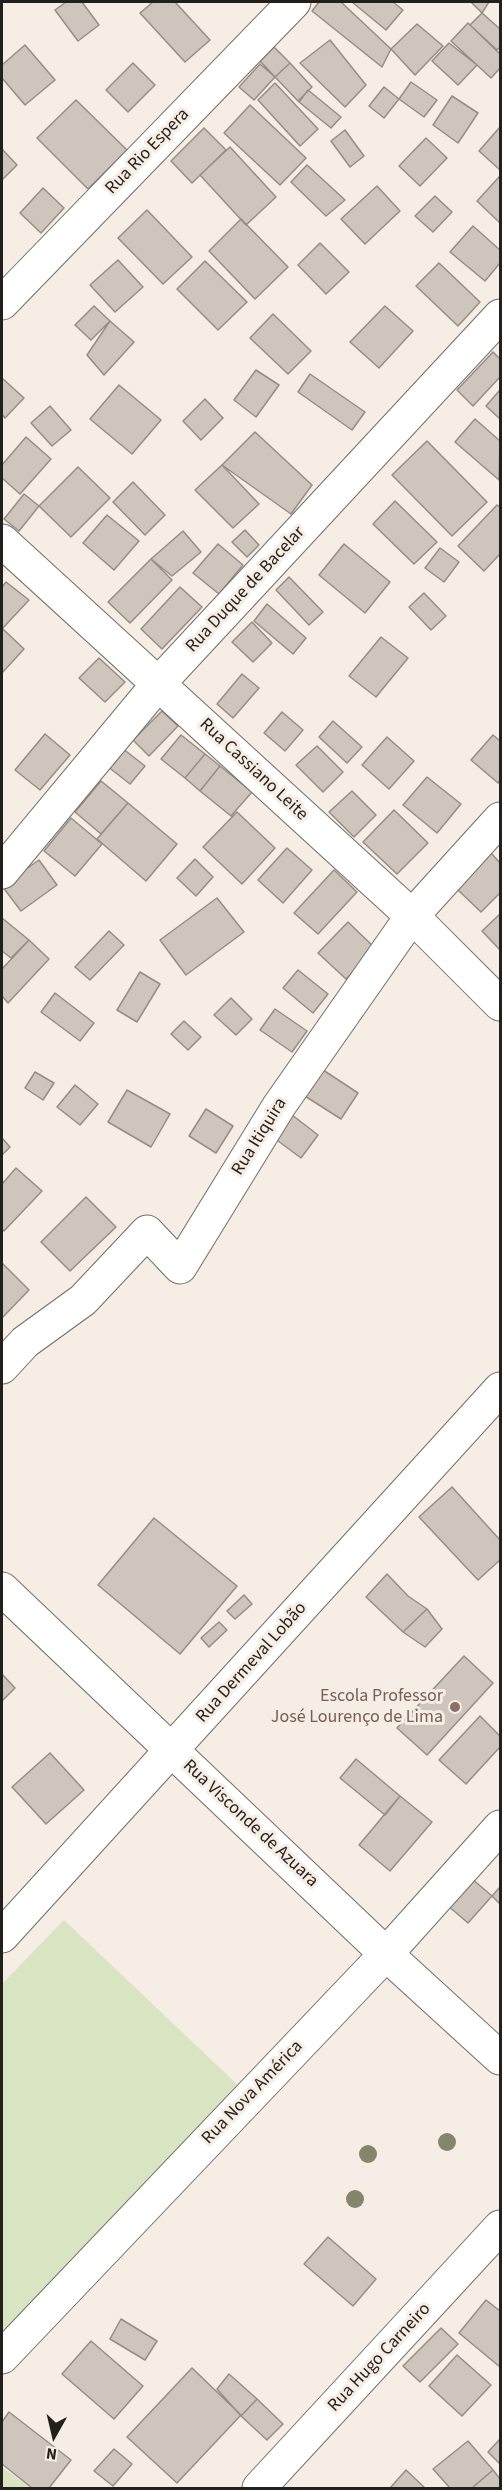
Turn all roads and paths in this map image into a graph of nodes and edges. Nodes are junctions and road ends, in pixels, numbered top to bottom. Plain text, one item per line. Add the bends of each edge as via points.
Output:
1 (294, 2) edge
2 (2, 303) edge
3 (501, 316) edge
4 (2, 541) edge
5 (159, 683) junction
6 (501, 819) edge
7 (2, 872) edge
8 (412, 916) junction
9 (501, 1004) edge
10 (2, 1367) edge
11 (501, 1389) edge
12 (2, 1589) edge
13 (172, 1751) junction
14 (501, 1827) edge
15 (2, 1936) edge
16 (386, 1954) junction
17 (501, 2058) edge
18 (501, 2227) edge
19 (2, 2357) edge
20 (259, 2488) edge

1 - 2 street, Rua Rio Espera
3 - 5 street, Rua Duque de Bacelar
4 - 5 street, Rua Cassiano Leite
5 - 7 street, Rua Duque de Bacelar
5 - 8 street, Rua Cassiano Leite
6 - 8 street, Rua Itiquira
8 - 9 street, Rua Cassiano Leite
8 - 10 street, Rua Itiquira via 279,1106 180,1267 147,1232 83,1300 25,1342
11 - 13 street, Rua Dermeval Lobão
12 - 13 street, Rua Visconde de Azuara
13 - 15 street, Rua Dermeval Lobão
13 - 16 street, Rua Visconde de Azuara
14 - 16 street, Rua Nova América
16 - 17 street, Rua Visconde de Azuara
16 - 19 street, Rua Nova América
18 - 20 street, Rua Hugo Carneiro

